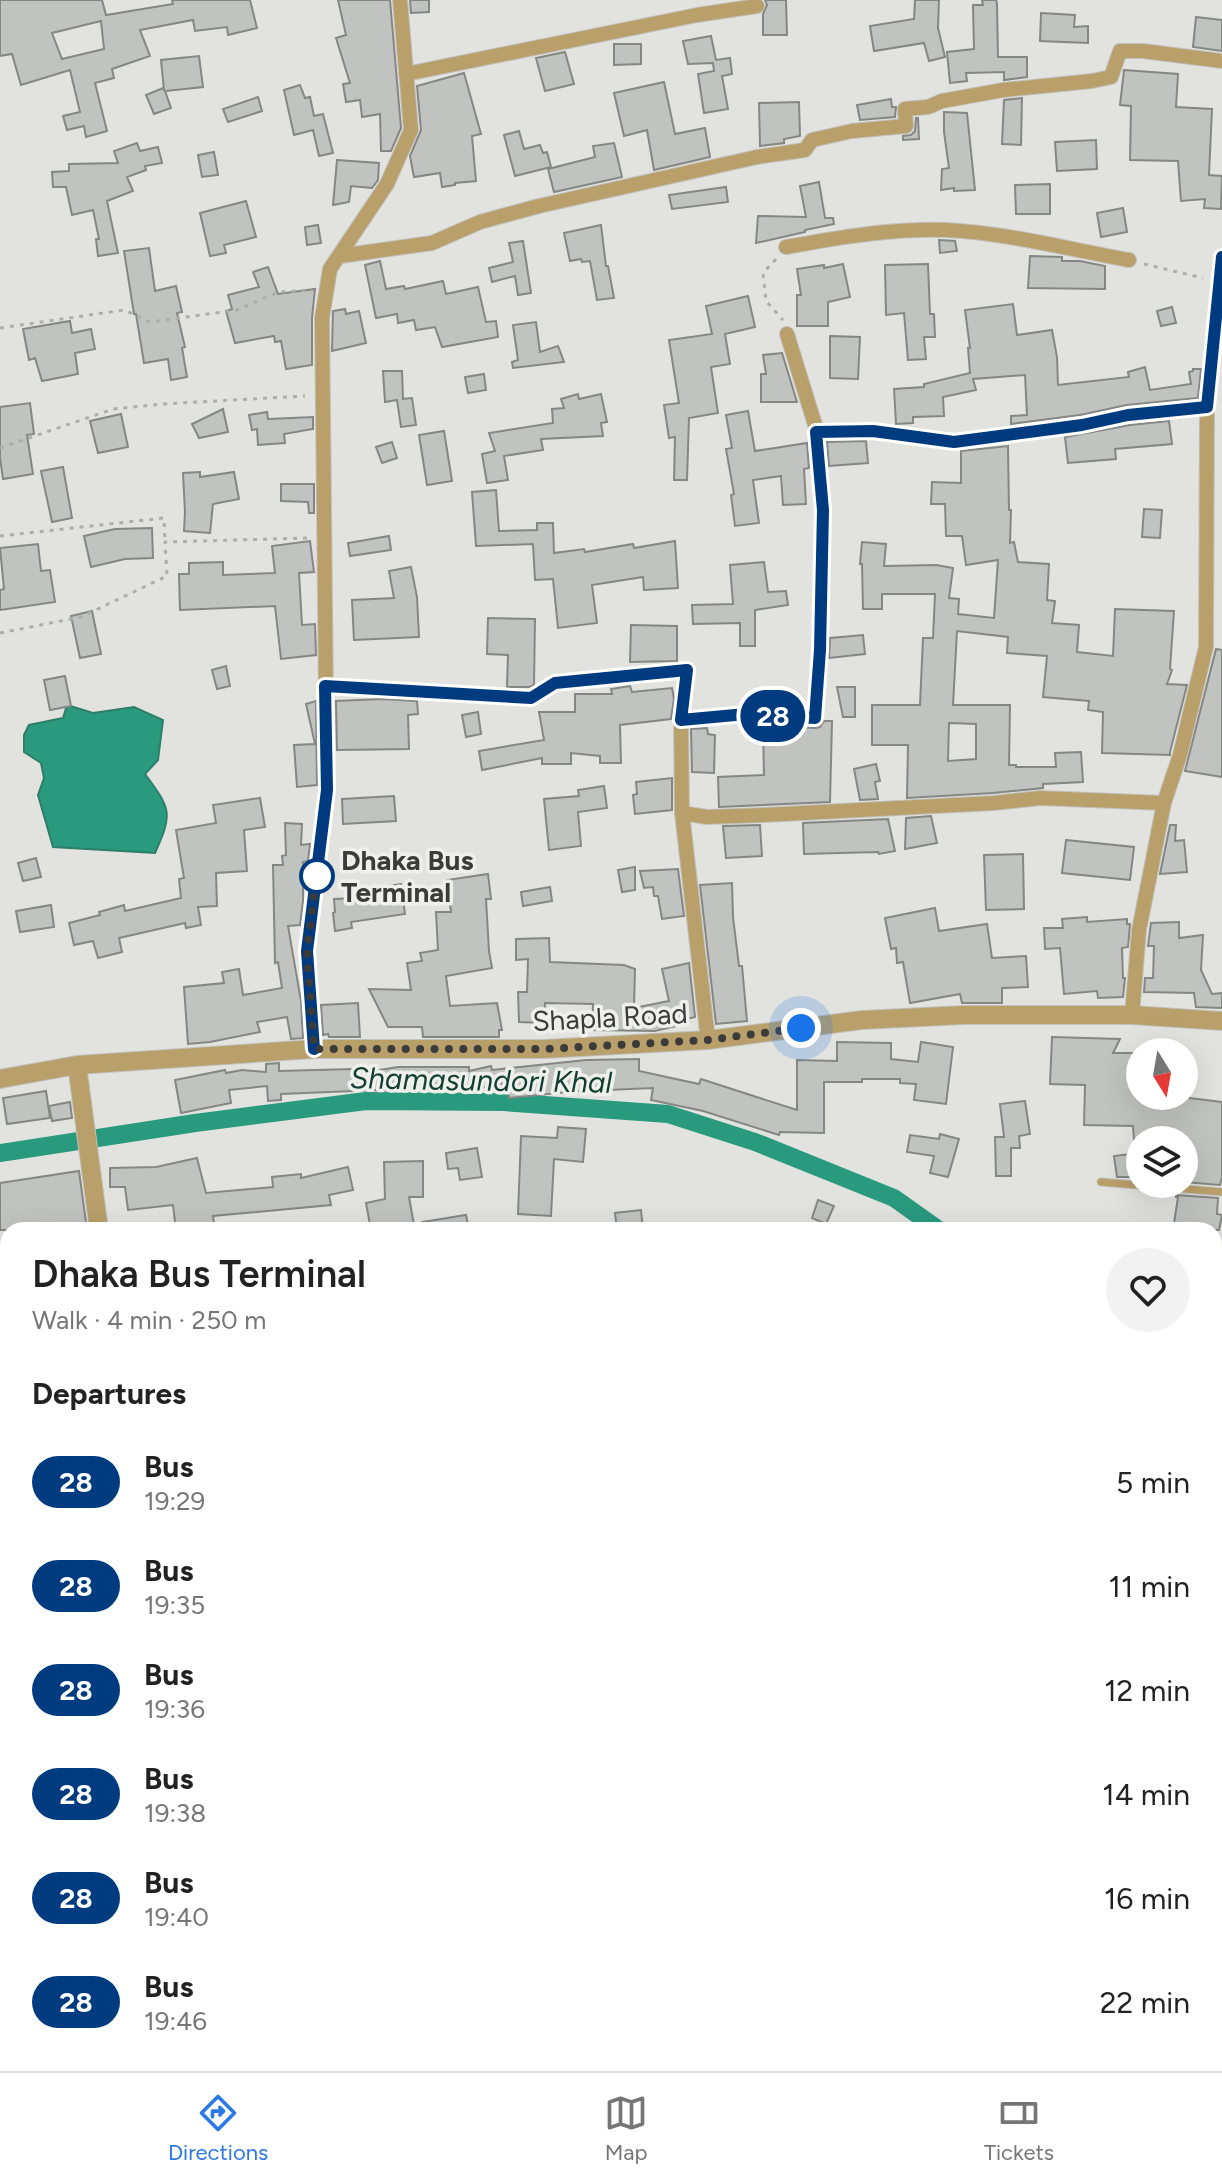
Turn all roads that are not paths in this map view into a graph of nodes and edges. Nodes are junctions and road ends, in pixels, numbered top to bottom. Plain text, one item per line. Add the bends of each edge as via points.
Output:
1 (400, 0) edge
2 (757, 6) dead end
3 (1222, 61) edge
4 (406, 74) junction
5 (786, 247) road end
6 (340, 256) junction
7 (1222, 257) edge
8 (1129, 260) road end
9 (1220, 282) edge
10 (787, 334) road end
11 (1207, 407) junction
12 (816, 432) junction
13 (1215, 533) edge
14 (325, 686) junction
15 (681, 720) junction
16 (1164, 803) junction
17 (682, 813) junction
18 (1132, 1015) junction
19 (1222, 1021) edge
20 (708, 1040) junction
21 (314, 1049) junction
22 (77, 1065) junction
23 (0, 1079) edge
24 (1101, 1182) dead end
25 (1222, 1192) edge
26 (98, 1222) edge

1 - 4 street
2 - 4 street
3 - 6 street via 1120,51 1111,77 905,109 906,126 852,131 812,140 805,150 539,206 480,222 432,243
4 - 6 street via 411,130 387,184
5 - 8 street via 922,230 981,233
6 - 14 street via 330,269 322,318
7 - 9 street
9 - 11 street
10 - 12 street
11 - 12 street via 954,442 873,431
11 - 13 street
12 - 15 street via 823,510 815,718 746,714
13 - 16 street via 1206,647
14 - 15 street via 531,698 555,683 687,670
14 - 21 street via 327,790 307,951
15 - 17 street
16 - 17 street via 1040,798 764,815
16 - 18 street via 1139,930
17 - 20 street
18 - 19 street, Shapla Road
18 - 20 street, Shapla Road via 862,1020
20 - 21 street, Shapla Road via 544,1049
21 - 22 street, Shapla Road
22 - 23 street, Shapla Road
22 - 26 street
24 - 25 lane

